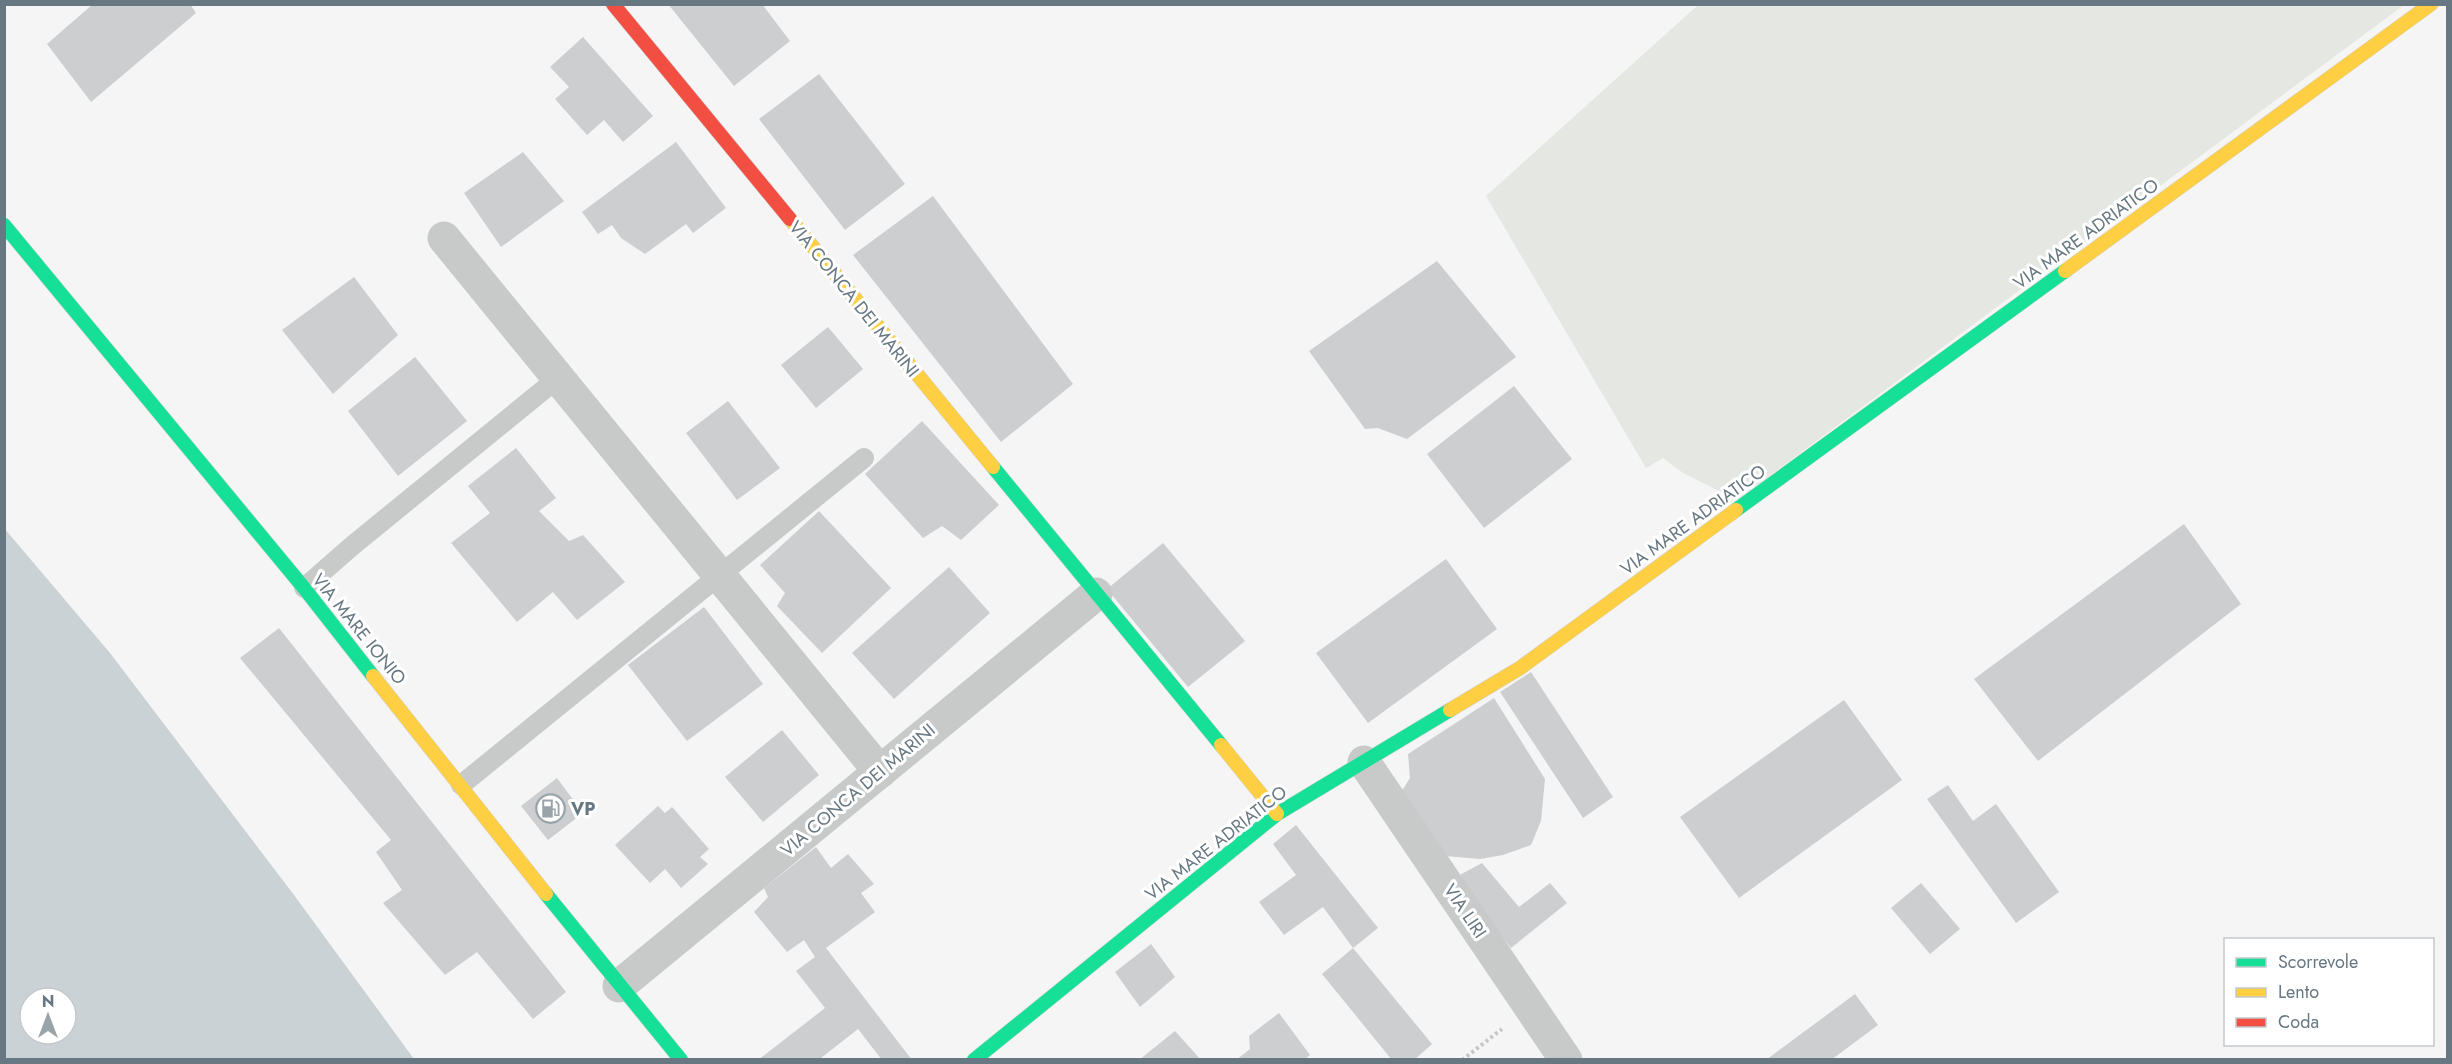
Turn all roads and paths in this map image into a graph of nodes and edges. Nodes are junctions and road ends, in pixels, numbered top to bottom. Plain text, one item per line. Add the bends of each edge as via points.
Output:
1 (613, 4) edge
2 (2432, 4) edge
3 (4, 225) edge
4 (444, 238) dead end
5 (558, 378) junction
6 (864, 458) dead end
7 (719, 575) junction
8 (304, 588) junction
9 (1096, 594) junction
10 (1364, 762) junction
11 (880, 772) junction
12 (461, 785) junction
13 (1277, 814) junction
14 (619, 986) junction
15 (1531, 1008) junction
16 (681, 1059) edge
17 (974, 1059) edge
18 (1462, 1059) edge
19 (1566, 1059) edge

1 - 9 street, VIA CONCA DEI MARINI
2 - 10 street, VIA MARE ADRIATICO via 1520,668
3 - 8 street, VIA MARE IONIO
4 - 5 street
5 - 7 street
5 - 8 lane
6 - 7 lane
7 - 11 street
7 - 12 lane
8 - 12 street, VIA MARE IONIO
9 - 11 street, VIA CONCA DEI MARINI
9 - 13 street, VIA CONCA DEI MARINI
10 - 13 street, VIA MARE ADRIATICO
10 - 15 street, VIA LIRI
11 - 14 street, VIA CONCA DEI MARINI
12 - 14 street, VIA MARE IONIO
13 - 17 street, VIA MARE ADRIATICO
14 - 16 street, VIA MARE IONIO
15 - 18 path
15 - 19 street, VIA LIRI

